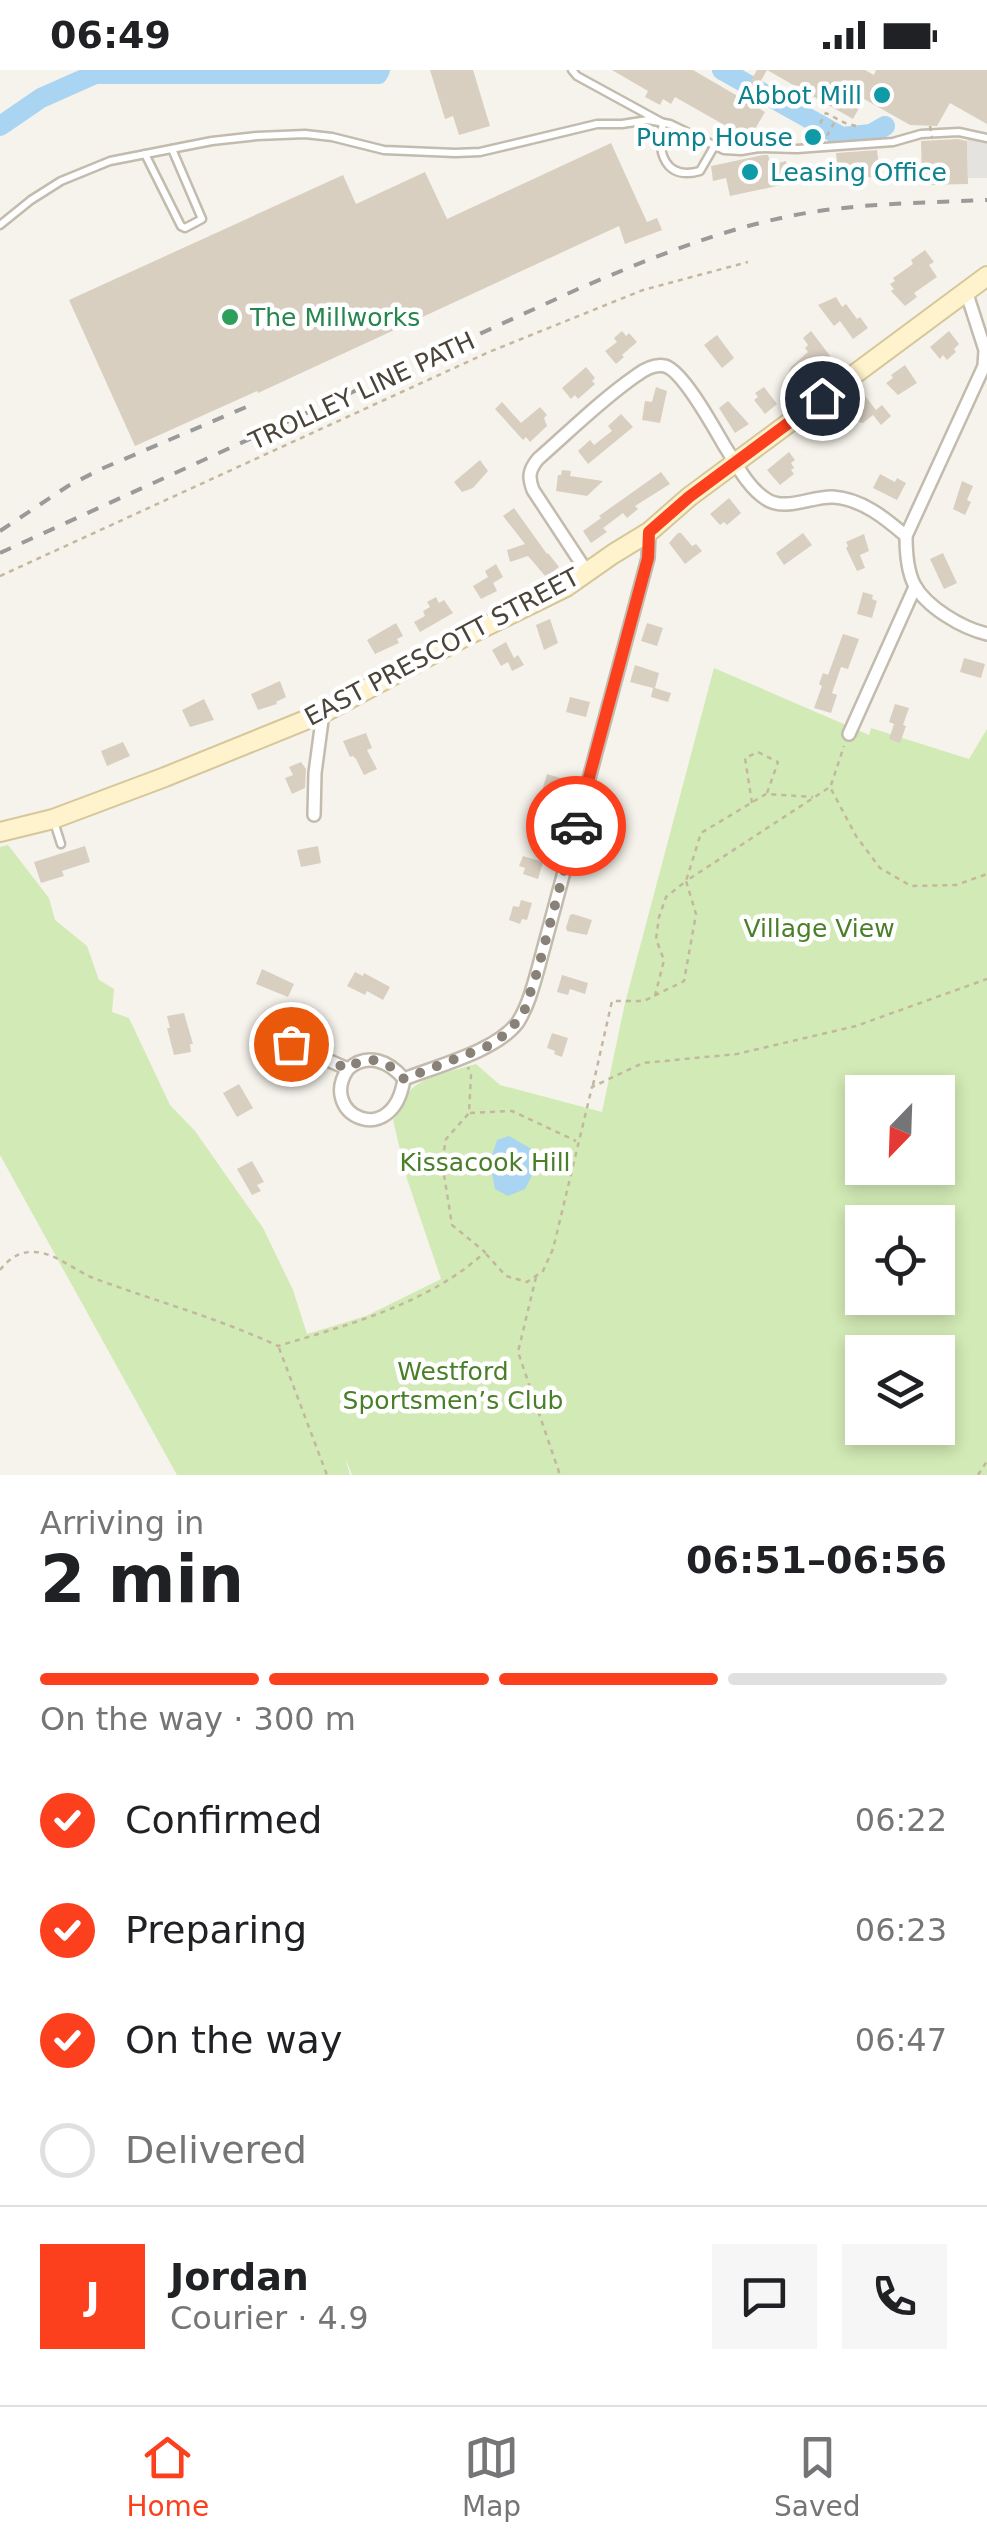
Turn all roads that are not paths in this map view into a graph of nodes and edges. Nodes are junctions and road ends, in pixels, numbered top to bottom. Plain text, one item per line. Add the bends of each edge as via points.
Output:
1 (572, 70) edge
2 (663, 123) junction
3 (987, 138) edge
4 (714, 145) junction
5 (172, 149) junction
6 (145, 154) junction
7 (0, 225) edge
8 (987, 276) edge
9 (966, 291) junction
10 (736, 462) junction
11 (649, 532) junction
12 (906, 536) junction
13 (587, 572) junction
14 (916, 587) junction
15 (987, 634) edge
16 (323, 713) junction
17 (848, 734) road end
18 (314, 815) dead end
19 (53, 819) junction
20 (0, 832) edge
21 (61, 844) dead end
22 (291, 1044) dead end
23 (348, 1069) junction
24 (404, 1079) junction

1 - 2 lane
2 - 4 lane
2 - 4 lane via 662,156 676,171 700,171
2 - 5 lane via 597,124 480,152 384,150 305,134
3 - 4 lane via 921,134 892,142 752,151
5 - 6 lane
5 - 6 lane via 202,219 185,228
6 - 7 lane via 61,181
8 - 9 main road, EAST PRESCOTT STREET
9 - 10 main road, EAST PRESCOTT STREET
9 - 12 street via 984,366
10 - 11 main road, EAST PRESCOTT STREET
10 - 12 street via 769,502 850,500
10 - 13 street via 670,368 639,373 530,468 539,501
11 - 13 main road, EAST PRESCOTT STREET
11 - 24 street via 648,558 532,991 510,1031
12 - 14 street
13 - 16 main road, EAST PRESCOTT STREET
14 - 15 street via 963,625
14 - 17 street
16 - 18 street
16 - 19 main road, EAST PRESCOTT STREET
19 - 20 main road, EAST PRESCOTT STREET
19 - 21 lane
22 - 23 street
23 - 24 street via 365,1058
23 - 24 street via 340,1095 354,1115 367,1120 393,1110

